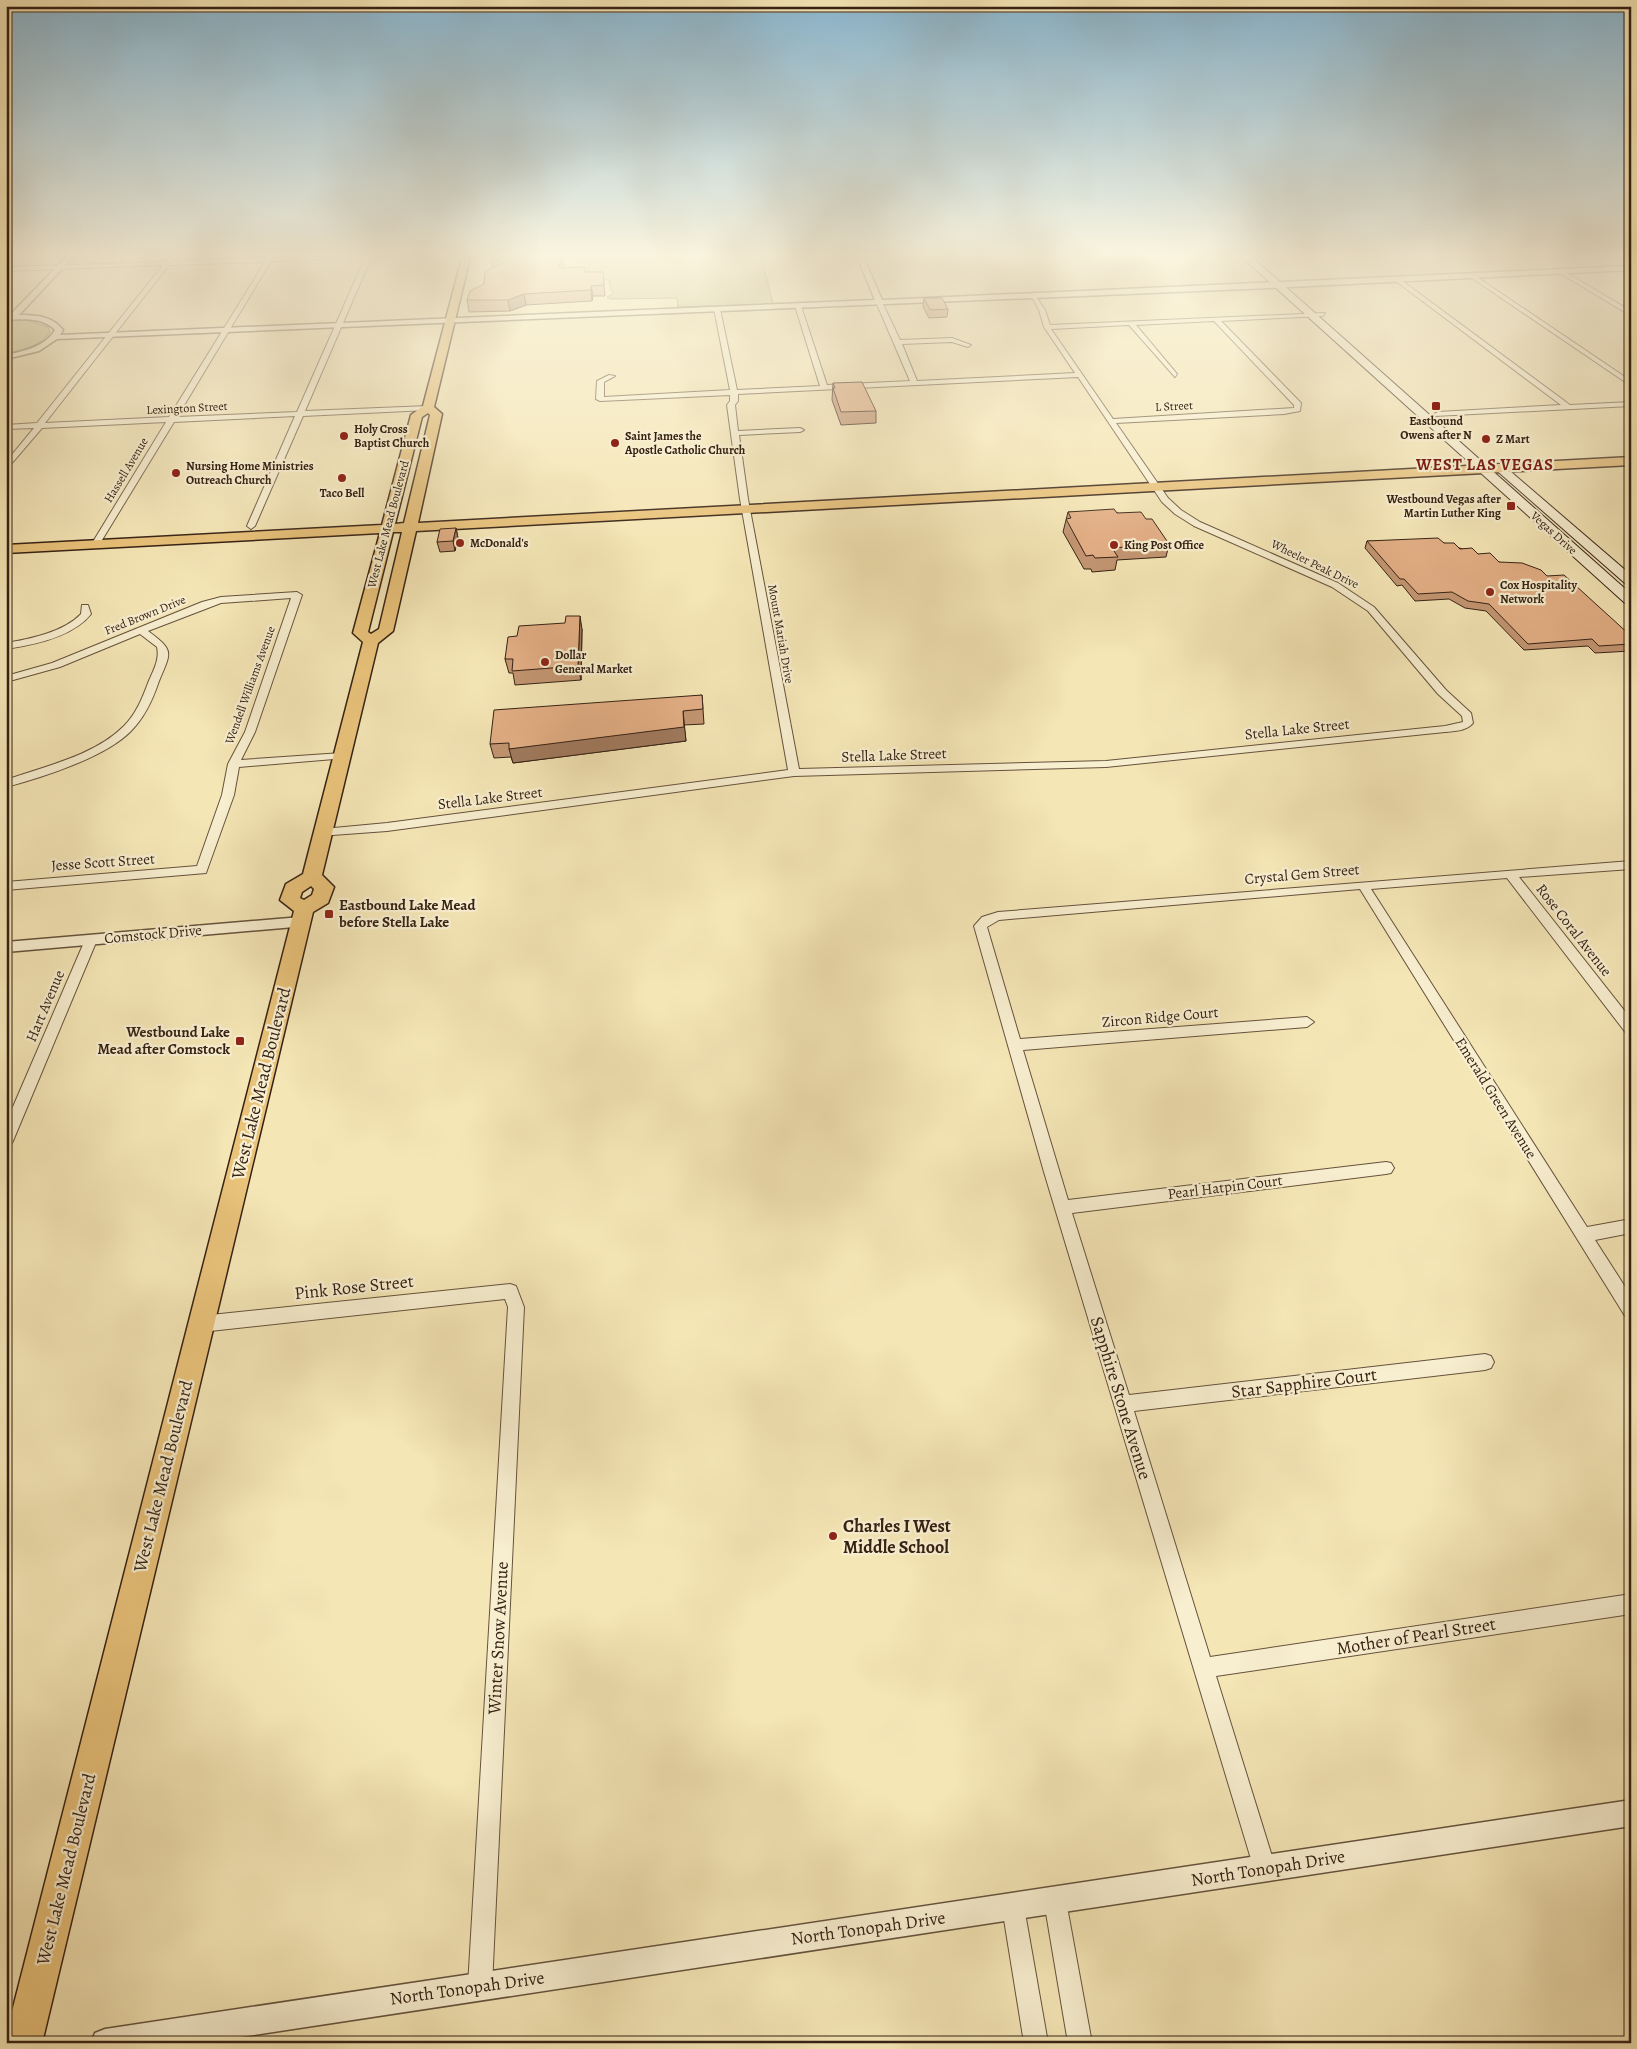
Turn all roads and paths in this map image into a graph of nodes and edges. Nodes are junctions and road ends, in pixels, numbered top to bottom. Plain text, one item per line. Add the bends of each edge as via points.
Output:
1 (34, 350) edge
2 (99, 350) edge
3 (214, 350) edge
4 (328, 350) edge
5 (443, 350) edge
6 (725, 350) edge
7 (812, 350) edge
8 (901, 350) edge
9 (1063, 350) edge
10 (1154, 350) edge
11 (1245, 350) edge
12 (1350, 350) edge
13 (1364, 350) edge
14 (1491, 350) edge
15 (1581, 350) edge
16 (6, 358) edge
17 (1359, 358) junction
18 (1374, 358) junction
19 (1080, 375) junction
20 (1175, 375) dead end
21 (611, 376) dead end
22 (914, 383) junction
23 (1631, 384) edge
24 (824, 387) junction
25 (734, 392) junction
26 (1398, 393) junction
27 (1631, 404) edge
28 (428, 408) junction
29 (1569, 408) junction
30 (300, 414) junction
31 (1438, 414) junction
32 (171, 420) junction
33 (1111, 421) junction
34 (40, 425) junction
35 (6, 427) edge
36 (800, 430) dead end
37 (736, 433) junction
38 (411, 436) junction
39 (1472, 444) joint
40 (427, 452) junction
41 (1631, 452) edge
42 (1631, 461) edge
43 (1486, 464) junction
44 (6, 468) edge
45 (1152, 482) junction
46 (665, 503) junction
47 (745, 504) junction
48 (605, 516) junction
49 (410, 523) junction
50 (388, 524) junction
51 (251, 526) junction
52 (6, 539) edge
53 (98, 539) junction
54 (188, 540) junction
55 (6, 549) edge
56 (1631, 582) edge
57 (297, 595) joint
58 (1631, 601) edge
59 (85, 607) dead end
60 (141, 630) junction
61 (371, 641) junction
62 (6, 646) edge
63 (6, 679) edge
64 (1468, 723) joint
65 (342, 756) junction
66 (234, 764) junction
67 (794, 773) junction
68 (6, 784) edge
69 (323, 833) junction
70 (1631, 865) edge
71 (202, 870) joint
72 (1510, 874) junction
73 (1363, 885) junction
74 (6, 886) edge
75 (302, 916) junction
76 (980, 926) joint
77 (91, 940) junction
78 (6, 947) edge
79 (1307, 1022) dead end
80 (1631, 1029) edge
81 (1016, 1045) junction
82 (6, 1141) edge
83 (1386, 1168) dead end
84 (1063, 1207) junction
85 (1631, 1226) edge
86 (1582, 1235) junction
87 (510, 1290) joint
88 (1631, 1311) edge
89 (201, 1324) junction
90 (1485, 1362) dead end
91 (1123, 1404) junction
92 (1631, 1604) edge
93 (1202, 1668) junction
94 (1631, 1814) edge
95 (1265, 1869) junction
96 (1055, 1901) junction
97 (1013, 1907) junction
98 (480, 1986) junction
99 (23, 2043) edge
100 (105, 2043) edge
101 (1036, 2043) edge
102 (1080, 2043) edge

1 - 16 street
2 - 34 street
3 - 32 street, Hassell Avenue
4 - 30 street
5 - 28 main road, West Lake Mead Boulevard
6 - 25 street, Mount Mariah Drive
7 - 24 street
8 - 22 street
9 - 19 street, Wheeler Peak Drive
10 - 20 street
11 - 33 street, L Street via 1298,405 1297,409
12 - 17 main road
13 - 18 main road
14 - 29 street
15 - 23 street
17 - 18 main road
17 - 26 main road
18 - 31 main road
19 - 22 street
19 - 33 street, Wheeler Peak Drive
21 - 25 street via 601,381 600,399
22 - 24 street
24 - 25 street
25 - 37 street, Mount Mariah Drive via 731,405
26 - 31 main road via 1425,410
26 - 43 main road
27 - 29 street
28 - 30 street, Lexington Street
28 - 38 main road, West Lake Mead Boulevard via 417,415
28 - 40 main road, West Lake Mead Boulevard via 436,414
29 - 31 street
30 - 32 street, Lexington Street
30 - 51 street
31 - 39 main road
32 - 34 street, Lexington Street
32 - 53 street, Hassell Avenue
33 - 45 street, Wheeler Peak Drive
34 - 35 street, Lexington Street
34 - 44 street
36 - 37 street
37 - 47 street, Mount Mariah Drive
38 - 40 main road via 420,441 419,450
38 - 50 main road, West Lake Mead Boulevard
39 - 43 main road
40 - 49 main road, West Lake Mead Boulevard
41 - 43 main road
42 - 43 main road
43 - 45 main road
43 - 56 main road, Vegas Drive
43 - 58 main road, Vegas Drive
45 - 47 main road
45 - 64 street, Wheeler Peak Drive via 1165,500 1197,524 1334,585 1358,599 1371,609 1442,692 1466,715
46 - 47 main road
46 - 48 main road
46 - 49 main road
47 - 48 main road
47 - 67 street, Mount Mariah Drive
48 - 49 main road
49 - 50 main road
49 - 61 main road, West Lake Mead Boulevard via 386,631
50 - 51 main road
50 - 54 main road
50 - 61 main road, West Lake Mead Boulevard via 360,633
51 - 53 main road
51 - 54 main road
52 - 53 main road
53 - 54 main road
53 - 55 main road
57 - 60 street, Fred Brown Drive via 220,600
57 - 66 street, Wendell Williams Avenue via 250,732
59 - 62 street via 86,614 78,622
60 - 63 street, Fred Brown Drive via 56,665
60 - 68 street via 162,646 164,656 137,716 126,730 89,753
61 - 65 main road
64 - 67 street, Stella Lake Street via 1445,729 1106,764
65 - 66 street
65 - 69 main road
66 - 71 street, Wendell Williams Avenue via 228,795
67 - 69 street, Stella Lake Street
69 - 75 main road via 312,877 324,887 321,898
70 - 72 street, Crystal Gem Street
71 - 74 street, Jesse Scott Street
72 - 73 street, Crystal Gem Street
72 - 80 street, Rose Coral Avenue
73 - 76 street, Crystal Gem Street via 998,916
73 - 86 street, Emerald Green Avenue
75 - 77 street, Comstock Drive
75 - 89 main road, West Lake Mead Boulevard
76 - 81 street, Sapphire Stone Avenue
77 - 78 street, Comstock Drive
77 - 82 street, Hart Avenue
79 - 81 street, Zircon Ridge Court
81 - 84 street, Sapphire Stone Avenue
83 - 84 street, Pearl Hatpin Court
84 - 91 street, Sapphire Stone Avenue
85 - 86 street
86 - 88 street, Emerald Green Avenue
87 - 89 street, Pink Rose Street
87 - 98 street, Winter Snow Avenue via 516,1307
89 - 99 main road, West Lake Mead Boulevard
90 - 91 street, Star Sapphire Court
91 - 93 street, Sapphire Stone Avenue
92 - 93 street, Mother of Pearl Street
93 - 95 street, Sapphire Stone Avenue
94 - 95 street, North Tonopah Drive
95 - 96 street, North Tonopah Drive
96 - 97 street, North Tonopah Drive
96 - 102 street
97 - 98 street, North Tonopah Drive
97 - 101 street
98 - 100 street, North Tonopah Drive

